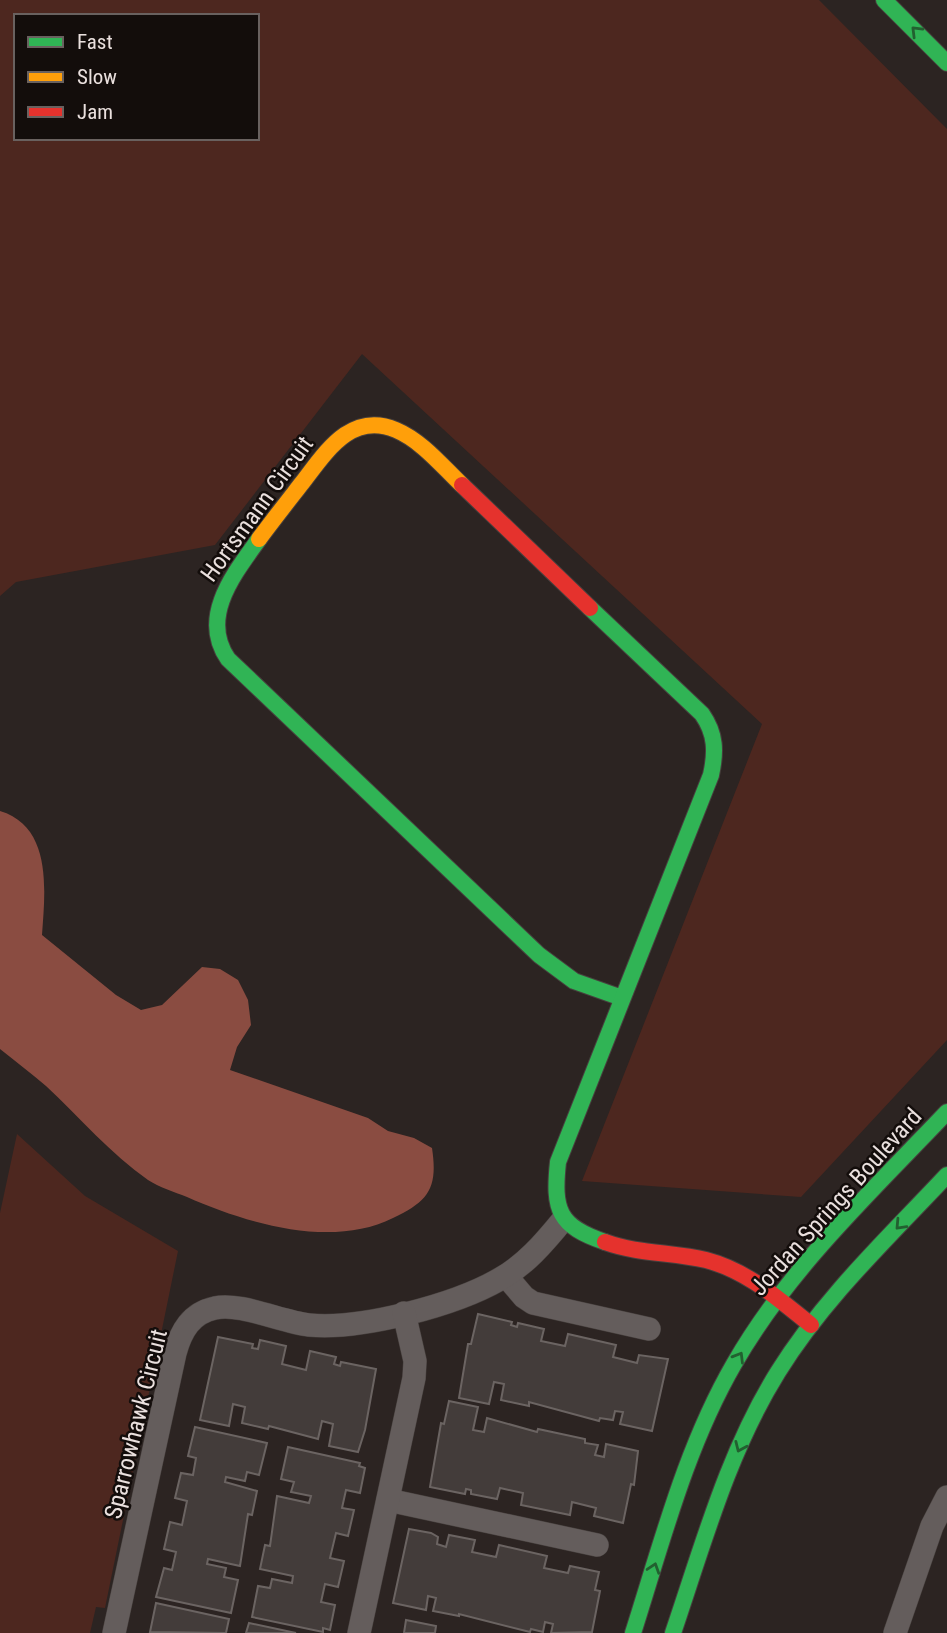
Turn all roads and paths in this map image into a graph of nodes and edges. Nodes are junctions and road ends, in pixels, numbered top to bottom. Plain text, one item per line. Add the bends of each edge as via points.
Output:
1 (884, 0) edge
2 (947, 63) edge
3 (622, 998) junction
4 (947, 1112) edge
5 (947, 1175) edge
6 (562, 1221) junction
7 (506, 1276) junction
8 (776, 1299) junction
9 (404, 1313) junction
10 (811, 1325) junction
11 (649, 1329) dead end
12 (947, 1497) edge
13 (388, 1500) junction
14 (597, 1545) dead end
15 (114, 1633) edge
16 (359, 1633) edge
17 (633, 1633) edge
18 (673, 1633) edge
19 (895, 1633) edge

2 -> 1 main road
3 - 3 main road, Hortsmann Circuit via 711,775 716,756 713,729 419,444 384,424 357,426 334,441 225,589 215,620 221,649 245,677 539,955 575,981
3 - 6 main road, Hortsmann Circuit via 554,1176 554,1205
4 - 8 main road, Jordan Springs Boulevard
5 -> 10 main road
6 - 7 street, Sparrowhawk Circuit via 544,1244
6 - 8 main road via 599,1241 730,1267
7 - 9 street, Sparrowhawk Circuit
7 - 11 street via 533,1303
8 - 10 main road
17 -> 8 main road, Jordan Springs Boulevard via 701,1431 734,1364
9 - 13 street via 415,1361 414,1378
9 - 15 street, Sparrowhawk Circuit via 372,1323 330,1326 274,1319 230,1307 194,1317 179,1337
10 -> 18 main road via 777,1373 749,1426
12 - 19 street via 932,1526
13 - 14 street
13 - 16 street

